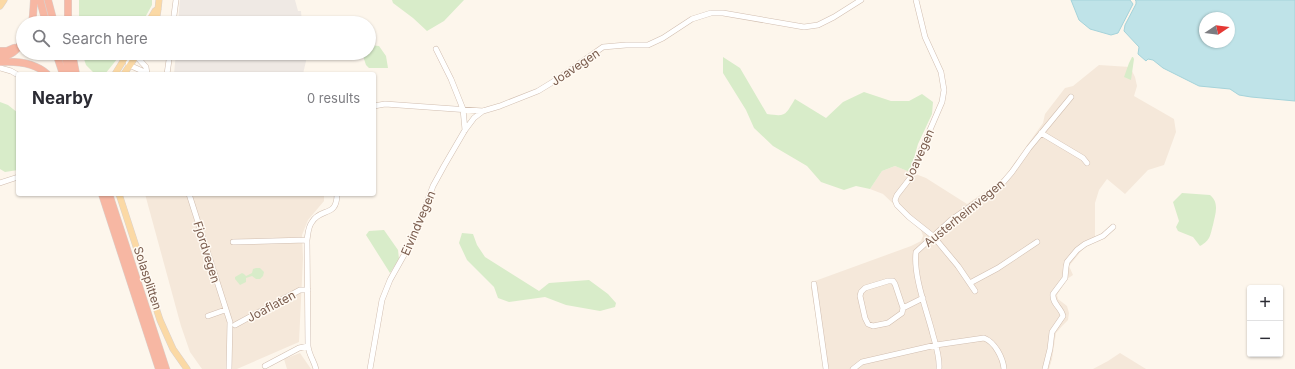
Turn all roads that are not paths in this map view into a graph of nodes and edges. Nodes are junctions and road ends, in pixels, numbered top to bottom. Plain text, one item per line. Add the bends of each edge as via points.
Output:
1 (4, 0) edge
2 (34, 0) edge
3 (40, 0) edge
4 (48, 0) edge
5 (68, 0) edge
6 (159, 0) edge
7 (176, 0) edge
8 (861, 0) edge
9 (916, 0) edge
10 (0, 6) edge
11 (158, 9) junction
12 (33, 16) edge
13 (44, 16) edge
14 (52, 16) edge
15 (68, 16) edge
16 (152, 16) edge
17 (158, 16) edge
18 (174, 16) edge
19 (16, 46) edge
20 (16, 49) edge
21 (436, 50) dead end
22 (0, 51) edge
23 (0, 57) edge
24 (58, 60) edge
25 (66, 60) edge
26 (73, 60) edge
27 (123, 60) edge
28 (128, 60) edge
29 (133, 60) edge
30 (141, 60) edge
31 (169, 60) edge
32 (0, 62) edge
33 (129, 65) junction
34 (0, 68) edge
35 (44, 72) edge
36 (62, 72) edge
37 (69, 72) edge
38 (76, 72) edge
39 (116, 72) edge
40 (125, 72) edge
41 (143, 72) edge
42 (147, 72) edge
43 (167, 72) edge
44 (16, 74) edge
45 (1071, 97) dead end
46 (376, 106) edge
47 (463, 109) junction
48 (483, 111) junction
49 (465, 130) junction
50 (1041, 133) junction
51 (1087, 163) dead end
52 (16, 178) edge
53 (0, 183) edge
54 (103, 196) edge
55 (110, 196) edge
56 (120, 196) edge
57 (190, 196) edge
58 (337, 196) edge
59 (1113, 228) dead end
60 (933, 236) junction
61 (308, 240) junction
62 (233, 242) dead end
63 (1037, 242) dead end
64 (970, 283) junction
65 (814, 284) dead end
66 (308, 290) junction
67 (975, 291) dead end
68 (923, 298) junction
69 (903, 308) junction
70 (225, 310) junction
71 (208, 316) dead end
72 (235, 325) dead end
73 (936, 345) junction
74 (308, 346) junction
75 (265, 366) dead end
76 (159, 369) edge
77 (166, 369) edge
78 (187, 369) edge
79 (229, 369) edge
80 (316, 369) edge
81 (370, 369) edge
82 (826, 369) edge
83 (852, 369) edge
84 (939, 369) edge
85 (1004, 369) edge
86 (1046, 369) edge

1 - 10 main road
2 - 12 highway
3 - 13 highway
4 - 14 highway
5 - 15 highway
6 - 11 main road
7 - 18 street
8 - 48 street, Joavegen via 818,25 804,27 723,12 711,13 692,19 648,45 603,48 538,91
9 - 60 street, Joavegen via 925,37 941,72 944,90 942,102 911,177 895,200 909,217
11 - 16 main road
11 - 17 main road
19 - 22 highway via 7,51
20 - 23 highway via 9,55
21 - 47 street
24 - 36 highway
25 - 37 highway
26 - 38 highway
27 - 39 main road
28 - 33 street
29 - 33 main road
30 - 42 street
31 - 43 street
32 - 35 highway via 24,63
33 - 40 main road
33 - 41 street
34 - 44 street
45 - 50 street, Austerheimvegen
46 - 47 street, Joavegen
47 - 48 street, Joavegen
47 - 49 street
48 - 49 street, Eivindvegen
49 - 81 street, Eivindvegen via 433,186 413,239 382,300
50 - 51 street via 1084,158
50 - 60 street, Austerheimvegen via 1000,186 951,220
52 - 53 street
54 - 76 highway, Solasplitten
55 - 77 highway, Solasplitten
56 - 78 main road via 160,320 173,349
57 - 70 street, Fjordvegen
58 - 61 street, Joaflaten via 337,202 332,210 319,215 312,222
59 - 86 street via 1085,244 1067,262 1065,278 1053,294 1054,302 1062,316 1052,332
60 - 64 street, Joavegen
60 - 68 street, Austerheimvegen via 916,252 915,271
61 - 62 street
61 - 66 street, Joaflaten
63 - 64 street
64 - 67 street, Joavegen
65 - 82 street
66 - 72 street, Joaflaten via 300,290
66 - 74 street, Joaflaten
68 - 69 street
68 - 73 street, Austerheimvegen
69 - 69 street via 902,313 888,323 873,326 868,324 865,318 861,292 864,288 893,281
70 - 71 street
70 - 79 street, Fjordvegen via 230,322
73 - 83 street via 862,362
73 - 84 street, Austerheimvegen
73 - 85 street via 987,338 998,352
74 - 75 street
74 - 80 street, Joaflaten

